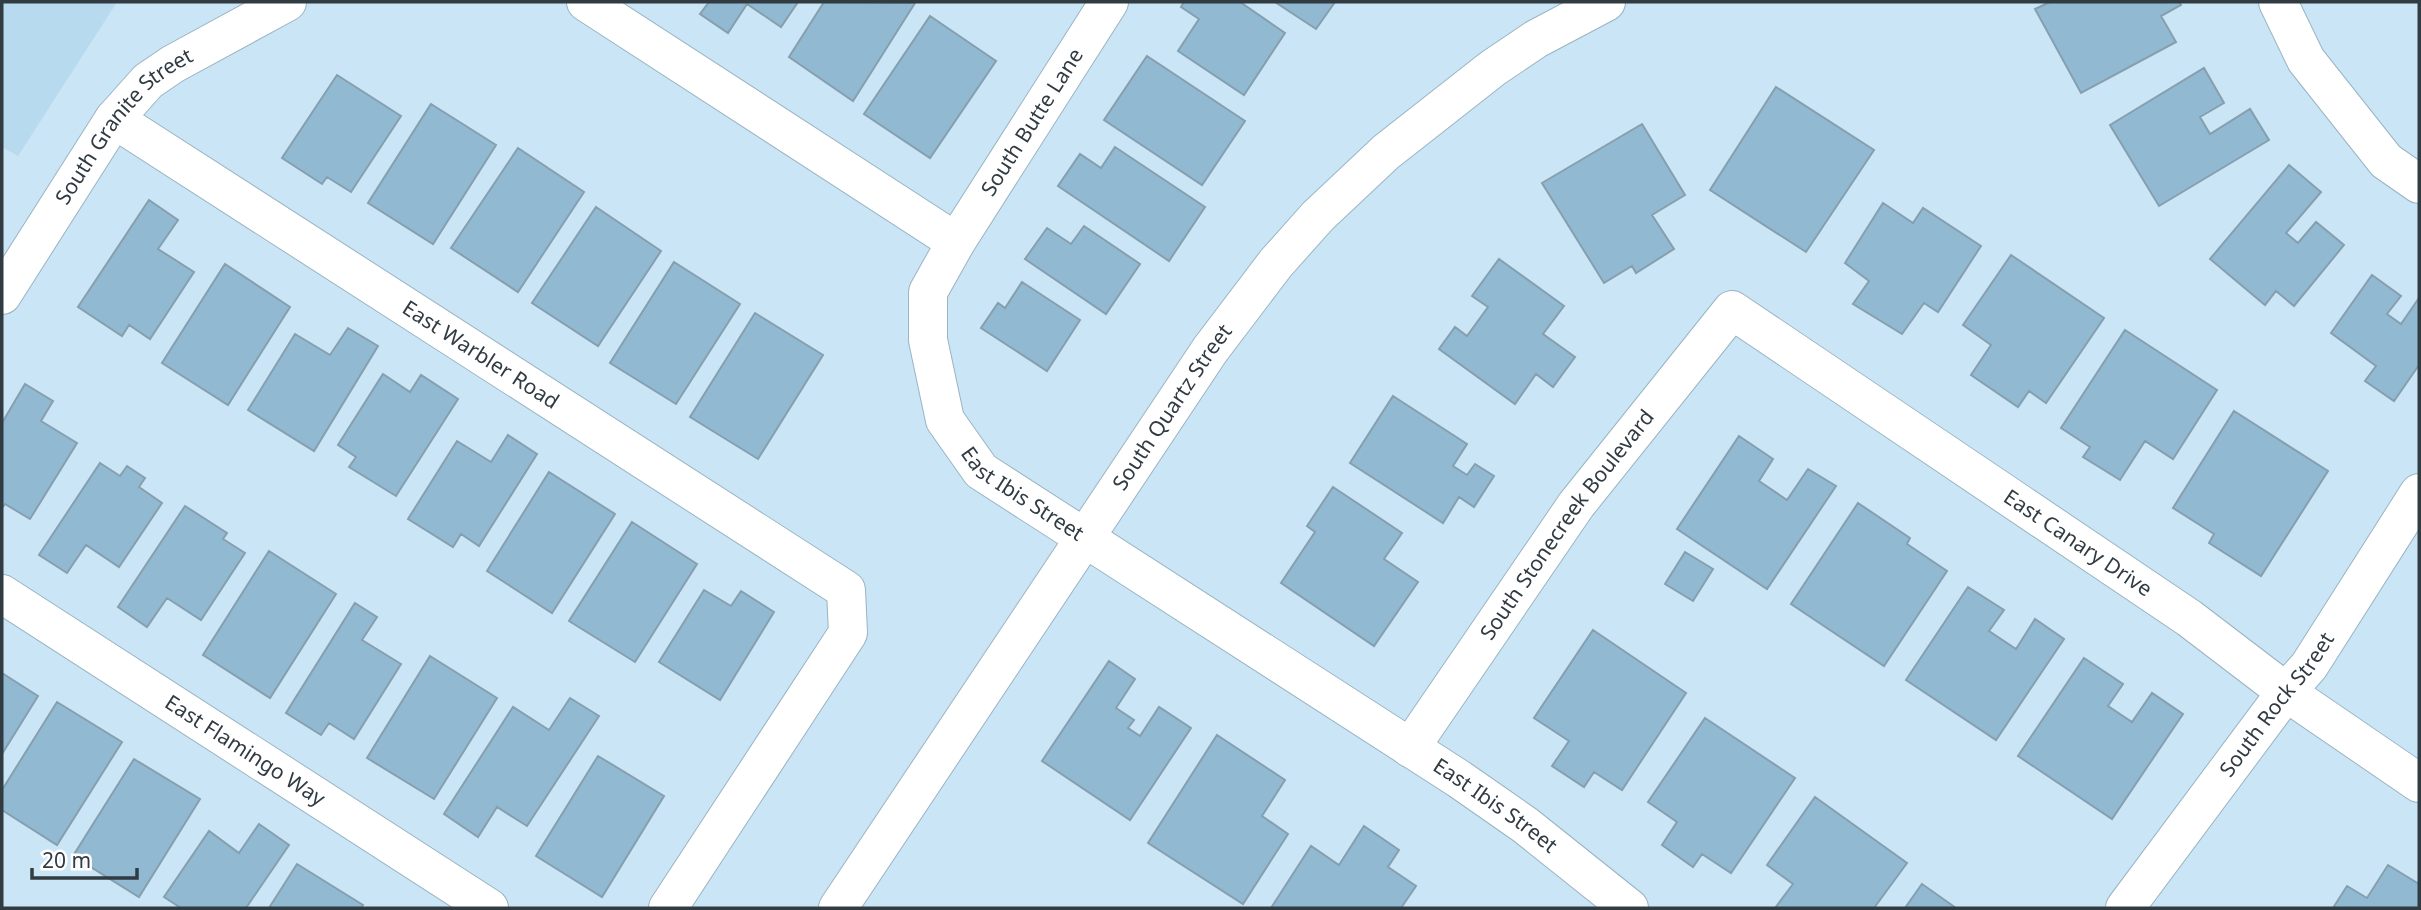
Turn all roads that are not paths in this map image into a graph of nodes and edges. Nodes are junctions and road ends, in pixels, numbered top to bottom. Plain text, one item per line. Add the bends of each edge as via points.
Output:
1 (288, 2) edge
2 (586, 2) edge
3 (1109, 2) edge
4 (1606, 2) edge
5 (2278, 2) edge
6 (114, 120) junction
7 (2419, 184) edge
8 (956, 242) junction
9 (2, 295) edge
10 (1732, 310) joint
11 (2419, 493) edge
12 (1085, 538) junction
13 (2, 594) edge
14 (2287, 692) junction
15 (1410, 748) junction
16 (2419, 783) edge
17 (489, 908) edge
18 (668, 908) edge
19 (838, 908) edge
20 (1629, 908) edge
21 (2125, 908) edge

1 - 6 street, South Granite Street via 173,64 148,81
2 - 8 street
3 - 8 street, South Butte Lane
4 - 12 street, South Quartz Street via 1493,68 1386,152 1318,216 1217,339
5 - 7 street via 2306,60 2386,161
6 - 9 street, South Granite Street
6 - 18 street, East Warbler Road via 846,590 848,633
8 - 12 street, East Ibis Street via 928,292 928,340 945,420 981,471
10 - 14 street, East Canary Drive via 2189,618
10 - 15 street, South Stonecreek Boulevard via 1576,505
11 - 14 street, South Rock Street via 2309,666
12 - 15 street, East Ibis Street
12 - 19 street, South Quartz Street
13 - 17 street, East Flamingo Way
14 - 16 street, East Canary Drive
14 - 21 street, South Rock Street
15 - 20 street, East Ibis Street via 1525,825

